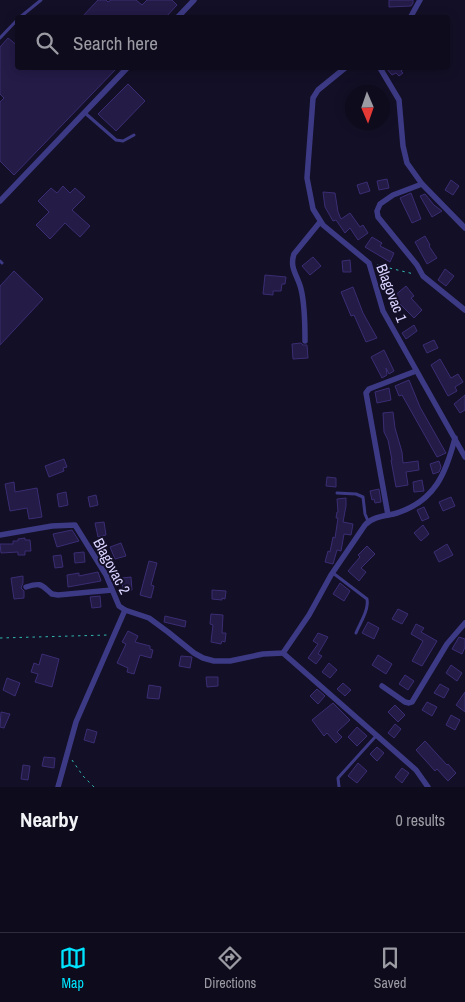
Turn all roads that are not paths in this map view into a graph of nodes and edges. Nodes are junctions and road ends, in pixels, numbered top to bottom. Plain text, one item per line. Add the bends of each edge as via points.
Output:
1 (41, 0) edge
2 (194, 0) edge
3 (420, 0) edge
4 (21, 15) edge
5 (180, 15) edge
6 (412, 15) edge
7 (15, 21) edge
8 (0, 38) edge
9 (125, 70) edge
10 (343, 70) edge
11 (381, 70) edge
12 (85, 112) junction
13 (134, 135) dead end
14 (422, 184) junction
15 (0, 201) edge
16 (320, 222) junction
17 (465, 228) edge
18 (465, 310) edge
19 (305, 341) dead end
20 (416, 371) junction
21 (455, 438) junction
22 (465, 457) edge
23 (337, 493) dead end
24 (388, 515) junction
25 (368, 522) junction
26 (0, 535) edge
27 (333, 572) junction
28 (26, 587) dead end
29 (112, 590) junction
30 (125, 610) junction
31 (465, 623) edge
32 (356, 632) dead end
33 (282, 653) junction
34 (382, 686) dead end
35 (376, 736) junction
36 (58, 787) edge
37 (339, 787) edge
38 (428, 787) edge

1 - 4 lane
2 - 5 street
3 - 6 street
7 - 8 lane
9 - 12 street
10 - 16 street, Blagovac 1 via 313,98 307,178 313,208
11 - 14 street via 399,100 407,163
12 - 13 lane via 116,140 123,141
12 - 15 street
14 - 17 street
14 - 18 street via 385,200 377,211 378,218 423,276
16 - 19 street via 292,260 292,269 301,289
16 - 20 street, Blagovac 1 via 369,263 383,311
20 - 21 street, Blagovac 1
20 - 24 street via 366,393
21 - 22 street, Blagovac 1
21 - 24 street via 449,463 435,487 410,509
23 - 25 lane via 363,497
24 - 25 street
25 - 27 street
26 - 29 street, Blagovac 2 via 75,525
27 - 32 lane via 367,599 366,611
27 - 33 street
28 - 29 street via 42,584 52,594 58,595
29 - 30 street, Blagovac 2
30 - 33 street, Blagovac 2 via 149,618 203,658 230,661
30 - 36 street via 81,708
31 - 34 street via 447,644 412,702 405,702
33 - 35 street
35 - 37 lane via 338,778
35 - 38 street via 416,770

